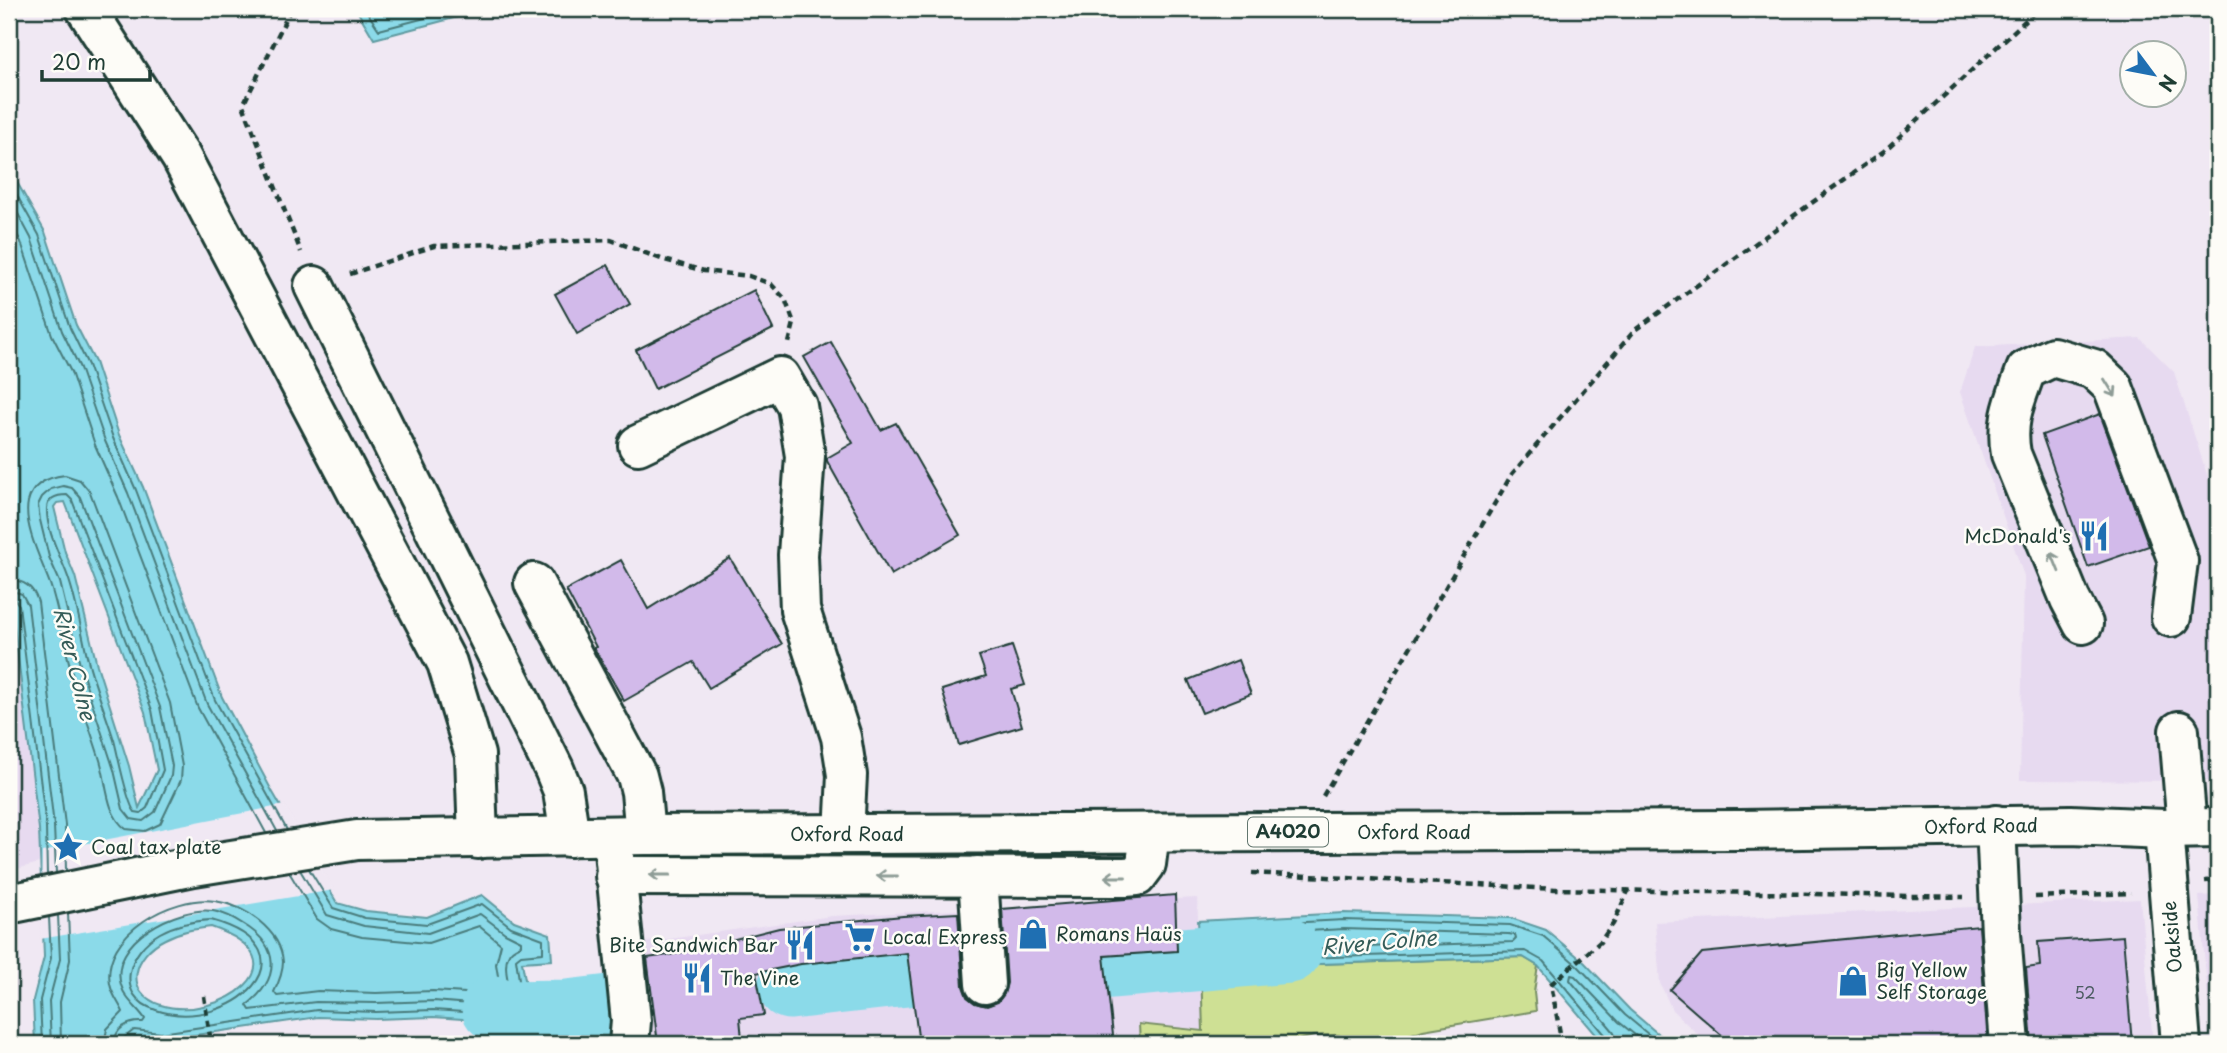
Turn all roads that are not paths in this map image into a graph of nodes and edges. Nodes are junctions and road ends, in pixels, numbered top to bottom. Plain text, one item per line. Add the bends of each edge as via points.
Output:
1 (86, 9) edge
2 (314, 286) road end
3 (638, 445) dead end
4 (534, 583) dead end
5 (2171, 617) dead end
6 (2083, 624) dead end
7 (2179, 731) dead end
8 (1996, 825) junction
9 (2190, 829) edge
10 (1150, 833) junction
11 (844, 834) junction
12 (629, 835) junction
13 (570, 837) junction
14 (478, 839) junction
15 (615, 876) junction
16 (978, 876) junction
17 (21, 901) edge
18 (985, 984) dead end
19 (630, 1032) edge
20 (2010, 1044) edge
21 (2181, 1044) edge

1 - 14 main road via 181,157 447,663 475,755
2 - 13 main road via 554,769 563,791
3 - 11 main road via 780,377 797,406 805,456 798,555 800,610 841,737 847,775
4 - 12 main road via 637,776 641,792
6 -> 5 main road via 2011,454 2008,437 2016,396 2065,379 2080,366 2094,369 2113,387 2178,561
7 - 9 main road, Oakside
8 - 9 main road, Oxford Road / A4020
8 - 10 main road, Oxford Road / A4020
8 - 20 main road
9 - 21 main road, Oakside via 2168,883
10 - 11 main road, Oxford Road / A4020
10 -> 16 main road via 1146,864 1137,876
11 - 12 main road, Oxford Road / A4020
12 - 13 main road, Oxford Road / A4020
12 - 15 main road
13 - 14 main road, Oxford Road / A4020
14 - 17 main road, Oxford Road / A4020 via 357,840 194,866
16 -> 15 main road
15 - 19 main road
16 - 18 main road

